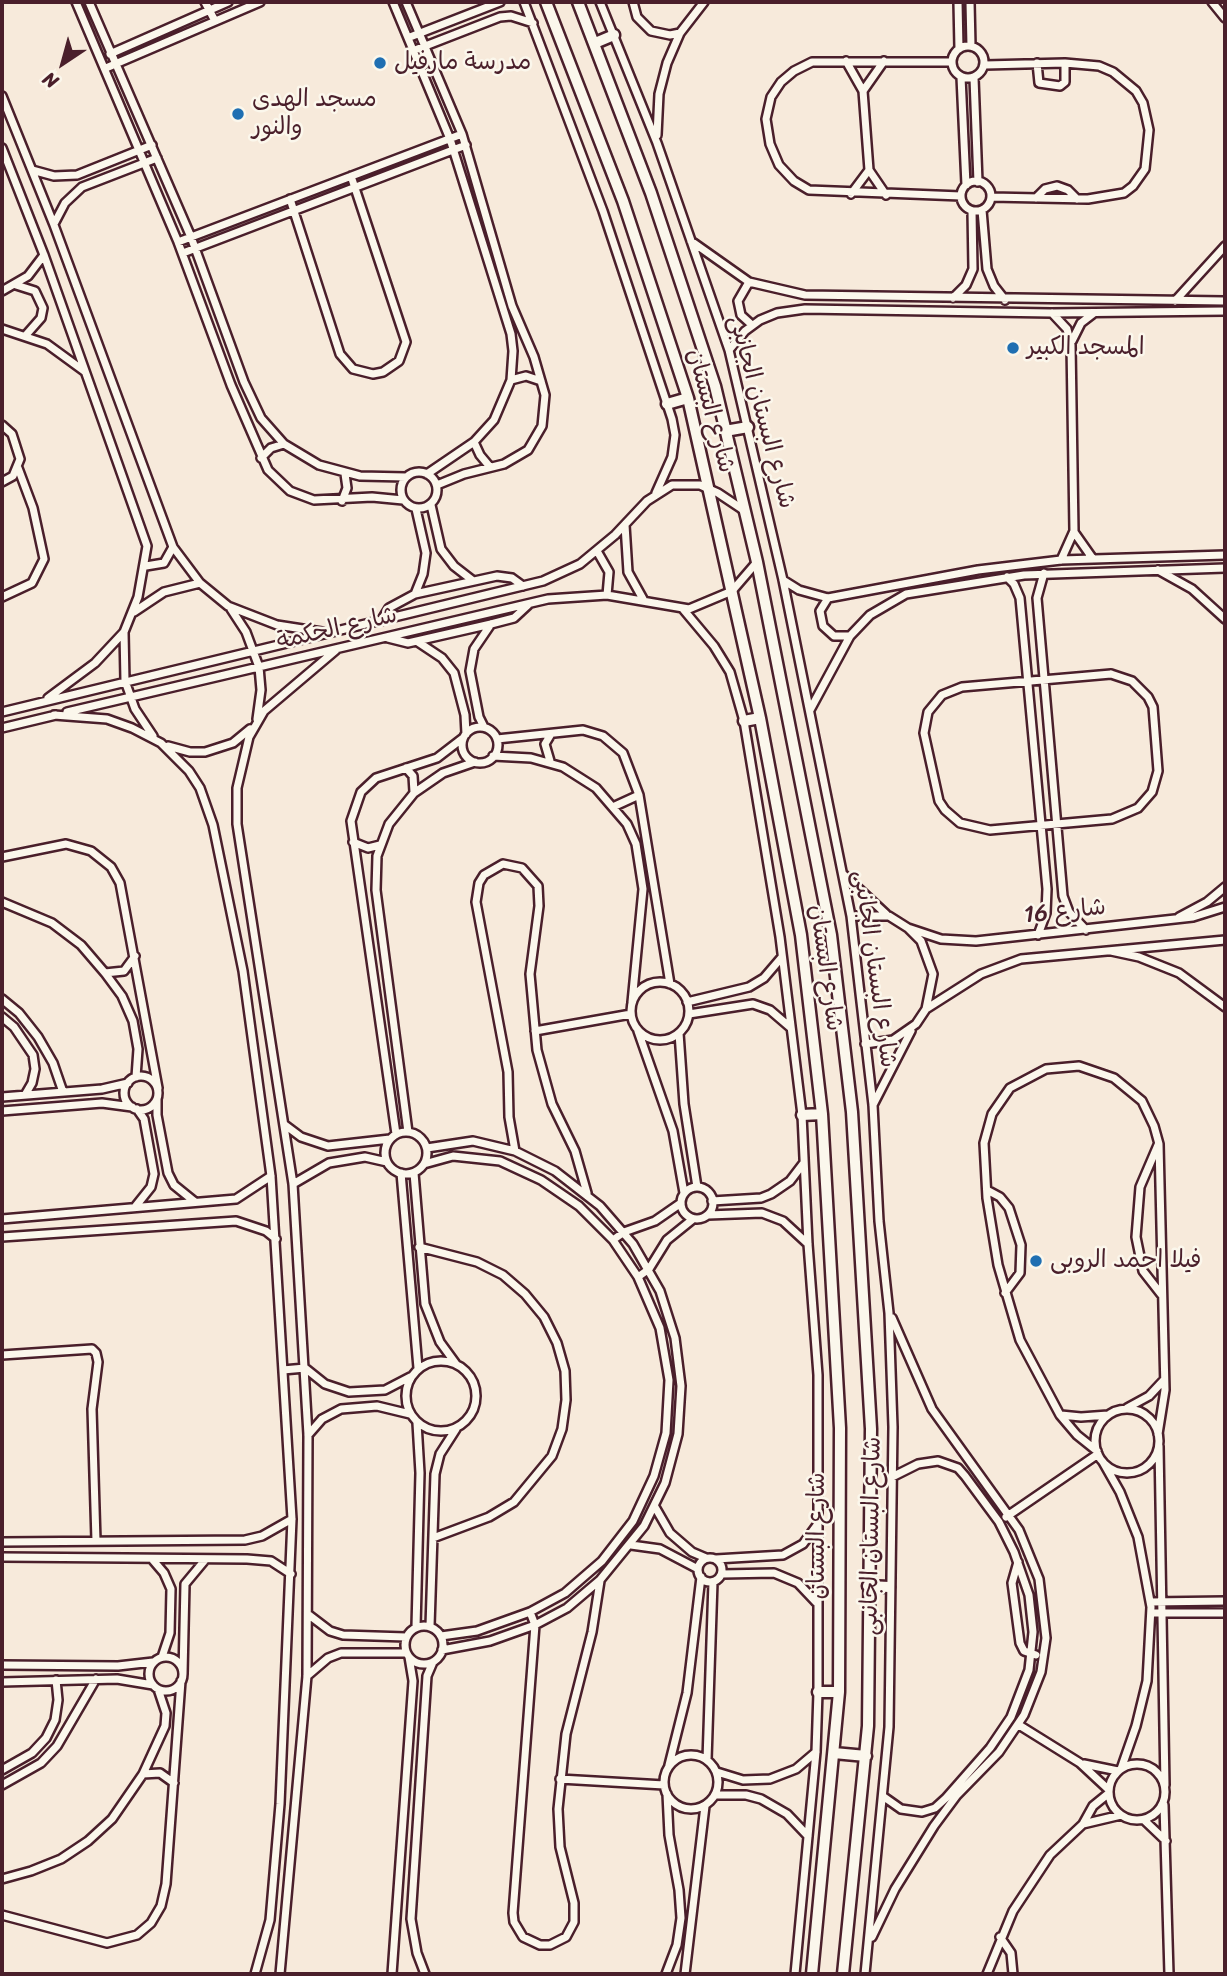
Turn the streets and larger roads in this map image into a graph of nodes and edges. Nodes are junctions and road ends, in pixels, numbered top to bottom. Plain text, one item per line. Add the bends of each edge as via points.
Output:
1 (76, 2) edge
2 (89, 2) edge
3 (205, 2) edge
4 (228, 2) edge
5 (260, 2) edge
6 (393, 2) edge
7 (406, 2) edge
8 (500, 2) edge
9 (524, 2) edge
10 (546, 2) edge
11 (578, 2) edge
12 (600, 2) edge
13 (633, 2) edge
14 (704, 2) edge
15 (958, 2) edge
16 (970, 2) edge
17 (1212, 2) edge
18 (209, 10) junction
19 (1225, 18) edge
20 (215, 22) junction
21 (533, 24) junction
22 (422, 33) junction
23 (680, 33) junction
24 (614, 35) junction
25 (410, 37) junction
26 (595, 43) junction
27 (427, 45) junction
28 (971, 46) junction
29 (959, 49) junction
30 (415, 50) junction
31 (113, 52) junction
32 (102, 57) junction
33 (846, 61) junction
34 (884, 61) junction
35 (952, 62) junction
36 (1065, 63) junction
37 (117, 64) junction
38 (1037, 64) junction
39 (985, 65) junction
40 (106, 68) junction
41 (961, 77) junction
42 (974, 78) junction
43 (863, 90) junction
44 (2, 96) edge
45 (12, 122) junction
46 (2, 126) edge
47 (462, 134) junction
48 (450, 139) junction
49 (657, 142) junction
50 (152, 145) junction
51 (466, 145) junction
52 (2, 148) edge
53 (140, 149) junction
54 (453, 150) junction
55 (157, 158) junction
56 (145, 162) junction
57 (32, 170) junction
58 (869, 170) junction
59 (351, 176) junction
60 (978, 182) junction
61 (966, 185) junction
62 (355, 187) junction
63 (851, 194) junction
64 (886, 195) junction
65 (961, 196) junction
66 (991, 197) junction
67 (1036, 198) junction
68 (290, 199) junction
69 (1077, 199) junction
70 (982, 210) junction
71 (293, 211) junction
72 (972, 211) junction
73 (54, 225) junction
74 (191, 237) junction
75 (689, 239) junction
76 (178, 242) junction
77 (1225, 246) edge
78 (195, 248) junction
79 (183, 253) junction
80 (44, 255) junction
81 (749, 282) junction
82 (16, 285) junction
83 (2, 291) edge
84 (931, 298) junction
85 (953, 299) junction
86 (1006, 300) junction
87 (1175, 301) junction
88 (1225, 301) edge
89 (1129, 302) junction
90 (931, 309) junction
91 (1225, 311) edge
92 (1096, 312) junction
93 (1129, 312) junction
94 (1051, 313) junction
95 (752, 326) junction
96 (2, 330) edge
97 (26, 335) junction
98 (1071, 345) junction
99 (729, 350) junction
100 (85, 372) junction
101 (511, 380) junction
102 (541, 381) junction
103 (688, 398) junction
104 (667, 404) junction
105 (2, 425) edge
106 (748, 427) junction
107 (725, 431) junction
108 (474, 442) junction
109 (284, 444) junction
110 (261, 457) junction
111 (490, 467) junction
112 (18, 468) junction
113 (345, 474) junction
114 (427, 474) junction
115 (406, 477) junction
116 (2, 482) edge
117 (437, 485) junction
118 (709, 488) junction
119 (655, 494) junction
120 (403, 500) junction
121 (342, 501) junction
122 (430, 505) junction
123 (416, 509) junction
124 (746, 511) junction
125 (625, 525) junction
126 (1074, 531) junction
127 (173, 547) junction
128 (597, 551) junction
129 (1225, 555) edge
130 (1076, 559) junction
131 (1093, 559) junction
132 (1061, 560) junction
133 (757, 562) junction
134 (146, 566) junction
135 (1225, 568) edge
136 (978, 570) junction
137 (1158, 570) junction
138 (1076, 571) junction
139 (1044, 573) junction
140 (1007, 577) junction
141 (472, 580) junction
142 (782, 580) junction
143 (979, 580) junction
144 (200, 583) junction
145 (523, 586) junction
146 (733, 591) junction
147 (415, 594) junction
148 (607, 595) junction
149 (2, 597) edge
150 (828, 598) junction
151 (643, 599) junction
152 (528, 604) junction
153 (228, 606) junction
154 (683, 609) junction
155 (134, 612) junction
156 (1225, 620) edge
157 (381, 621) junction
158 (491, 624) junction
159 (124, 632) junction
160 (330, 633) junction
161 (850, 636) junction
162 (387, 637) junction
163 (417, 642) junction
164 (336, 649) junction
165 (255, 651) junction
166 (259, 667) junction
167 (1044, 680) junction
168 (125, 681) junction
169 (1028, 681) junction
170 (130, 697) junction
171 (42, 702) junction
172 (810, 711) junction
173 (2, 712) edge
174 (54, 715) junction
175 (760, 718) junction
176 (744, 721) junction
177 (256, 724) junction
178 (484, 727) junction
179 (2, 728) edge
180 (551, 734) junction
181 (464, 736) junction
182 (497, 739) junction
183 (159, 741) junction
184 (493, 756) junction
185 (475, 762) junction
186 (550, 762) junction
187 (406, 768) junction
188 (414, 793) junction
189 (639, 795) junction
190 (615, 806) junction
191 (1056, 824) junction
192 (1042, 825) junction
193 (352, 842) junction
194 (380, 845) junction
195 (2, 857) edge
196 (840, 870) junction
197 (1225, 887) edge
198 (2, 902) edge
199 (1225, 907) edge
200 (851, 915) junction
201 (889, 916) junction
202 (1172, 919) junction
203 (908, 928) junction
204 (1086, 930) junction
205 (1038, 935) junction
206 (1225, 940) edge
207 (1096, 950) junction
208 (135, 956) junction
209 (782, 956) junction
210 (261, 968) junction
211 (243, 971) junction
212 (106, 973) junction
213 (388, 979) junction
214 (374, 981) junction
215 (670, 984) junction
216 (2, 999) edge
217 (632, 1002) junction
218 (687, 1002) junction
219 (1225, 1007) edge
220 (926, 1009) junction
221 (631, 1014) junction
222 (689, 1014) junction
223 (2, 1017) edge
224 (916, 1024) junction
225 (636, 1028) junction
226 (791, 1029) junction
227 (535, 1031) junction
228 (679, 1032) junction
229 (865, 1044) junction
230 (136, 1076) junction
231 (128, 1083) junction
232 (158, 1088) junction
233 (63, 1092) junction
234 (25, 1095) junction
235 (2, 1097) edge
236 (157, 1099) junction
237 (873, 1105) junction
238 (135, 1108) junction
239 (2, 1111) edge
240 (822, 1114) junction
241 (802, 1115) junction
242 (285, 1125) junction
243 (408, 1132) junction
244 (393, 1137) junction
245 (1159, 1144) junction
246 (427, 1148) junction
247 (515, 1151) junction
248 (387, 1161) junction
249 (803, 1163) junction
250 (424, 1164) junction
251 (414, 1172) junction
252 (401, 1173) junction
253 (271, 1176) junction
254 (293, 1184) junction
255 (697, 1188) junction
256 (986, 1190) junction
257 (684, 1193) junction
258 (587, 1194) junction
259 (712, 1201) junction
260 (196, 1202) junction
261 (681, 1203) junction
262 (135, 1207) junction
263 (57, 1214) junction
264 (708, 1215) junction
265 (2, 1219) edge
266 (693, 1219) junction
267 (58, 1232) junction
268 (624, 1232) junction
269 (2, 1237) edge
270 (276, 1239) junction
271 (613, 1240) junction
272 (808, 1244) junction
273 (419, 1247) junction
274 (649, 1269) junction
275 (638, 1276) junction
276 (1004, 1293) junction
277 (1161, 1294) junction
278 (889, 1313) junction
279 (2, 1355) edge
280 (456, 1364) junction
281 (305, 1368) junction
282 (418, 1368) junction
283 (284, 1370) junction
284 (410, 1377) junction
285 (1164, 1380) junction
286 (1123, 1410) junction
287 (410, 1414) junction
288 (1060, 1415) junction
289 (1110, 1415) junction
290 (418, 1423) junction
291 (457, 1428) junction
292 (666, 1433) junction
293 (678, 1434) junction
294 (1158, 1434) junction
295 (308, 1435) junction
296 (1159, 1446) junction
297 (1098, 1453) junction
298 (1103, 1462) junction
299 (892, 1477) junction
300 (655, 1507) junction
301 (1010, 1515) junction
302 (292, 1519) junction
303 (999, 1522) junction
304 (817, 1525) junction
305 (433, 1538) junction
306 (96, 1541) junction
307 (2, 1542) edge
308 (66, 1542) junction
309 (631, 1545) junction
310 (2, 1558) edge
311 (66, 1558) junction
312 (706, 1558) junction
313 (152, 1559) junction
314 (716, 1559) junction
315 (205, 1560) junction
316 (1018, 1562) junction
317 (699, 1573) junction
318 (291, 1574) junction
319 (722, 1574) junction
320 (600, 1580) junction
321 (713, 1582) junction
322 (868, 1587) junction
323 (889, 1587) junction
324 (1164, 1601) junction
325 (1225, 1601) edge
326 (816, 1602) junction
327 (1150, 1602) junction
328 (530, 1612) junction
329 (1151, 1612) junction
330 (1164, 1612) junction
331 (1225, 1613) edge
332 (309, 1615) junction
333 (535, 1625) junction
334 (430, 1626) junction
335 (416, 1627) junction
336 (441, 1636) junction
337 (406, 1637) junction
338 (442, 1650) junction
339 (1032, 1654) junction
340 (408, 1655) junction
341 (162, 1657) junction
342 (1044, 1657) junction
343 (153, 1662) junction
344 (433, 1662) junction
345 (2, 1665) edge
346 (307, 1676) junction
347 (182, 1677) junction
348 (96, 1679) junction
349 (56, 1680) junction
350 (2, 1682) edge
351 (156, 1687) junction
352 (818, 1692) junction
353 (839, 1692) junction
354 (1018, 1725) junction
355 (816, 1752) junction
356 (834, 1753) junction
357 (866, 1756) junction
358 (708, 1760) junction
359 (1080, 1763) junction
360 (669, 1765) junction
361 (2, 1770) edge
362 (1119, 1770) junction
363 (717, 1772) junction
364 (143, 1774) junction
365 (560, 1779) junction
366 (174, 1783) junction
367 (2, 1785) edge
368 (1165, 1785) junction
369 (665, 1789) junction
370 (1109, 1791) junction
371 (715, 1795) junction
372 (884, 1797) junction
373 (280, 1804) junction
374 (298, 1804) junction
375 (1164, 1804) junction
376 (705, 1806) junction
377 (1121, 1815) junction
378 (1144, 1820) junction
379 (1083, 1824) junction
380 (808, 1836) junction
381 (1167, 1842) junction
382 (2, 1879) edge
383 (2, 1915) edge
384 (1000, 1937) junction
385 (414, 1938) junction
386 (396, 1941) junction
387 (869, 1944) junction
388 (1169, 1970) edge
389 (255, 1974) edge
390 (280, 1974) edge
391 (392, 1974) edge
392 (425, 1974) edge
393 (666, 1974) edge
394 (685, 1974) edge
395 (795, 1974) edge
396 (812, 1974) edge
397 (843, 1974) edge
398 (865, 1974) edge
399 (987, 1974) edge
400 (1013, 1974) edge
401 (1159, 1974) edge

1 - 32 street
2 - 31 street
3 - 18 street
4 - 18 street
5 - 20 street
6 - 25 street
7 - 22 street
8 - 22 street
9 - 21 street
10 - 103 street, شارع البستان via 614,175
11 - 26 street, شارع البستان
12 - 24 street, شارع البستان الجانبى
13 - 23 street via 636,17 651,31
14 - 23 street
15 - 29 street
16 - 28 street
17 - 19 street
18 - 20 street
18 - 31 street
20 - 37 street
21 - 27 street via 500,17
21 - 104 street via 603,211
22 - 25 street
22 - 27 street
23 - 49 street via 659,94
24 - 26 street
24 - 49 street, شارع البستان الجانبى
25 - 30 street
26 - 107 street, شارع البستان via 691,313
27 - 30 street
27 - 47 street
28 - 29 street
28 - 39 street via 981,52
29 - 35 street
30 - 48 street
31 - 32 street
31 - 37 street
32 - 40 street
33 - 34 street
33 - 43 street
33 - 63 street via 812,62 794,71 771,97 766,119 773,154 794,181 817,193
34 - 35 street
34 - 43 street
35 - 41 street
36 - 38 street
36 - 38 street via 1062,86 1039,83
36 - 69 street via 1099,66 1126,81 1143,103 1149,130 1145,169 1133,187 1112,197
37 - 40 street
37 - 50 street
38 - 39 street
39 - 42 street
40 - 53 street
41 - 42 street
41 - 61 street
42 - 60 street
43 - 58 street
44 - 45 street
45 - 46 street
45 - 57 street
47 - 48 street
47 - 51 street
48 - 54 street
48 - 59 street
49 - 75 street, شارع البستان الجانبى
50 - 53 street
50 - 55 street
51 - 54 street
51 - 102 street via 512,306
52 - 80 street
53 - 56 street
53 - 57 street via 77,175 54,176
54 - 62 street
54 - 101 street via 511,334
55 - 56 street
55 - 74 street
56 - 73 street via 82,187 65,203
56 - 76 street
57 - 73 street
58 - 63 street
58 - 64 street
59 - 62 street
59 - 68 street
60 - 61 street
60 - 66 street via 989,189
61 - 65 street
62 - 71 street
62 - 71 street via 406,342 399,361 383,372 353,369 340,354
63 - 64 street
64 - 65 street
65 - 72 street
66 - 67 street
66 - 70 street
67 - 69 street
67 - 69 street via 1057,186
68 - 71 street
68 - 74 street
70 - 72 street
70 - 86 street via 987,269
71 - 78 street
72 - 85 street via 973,269
73 - 127 street
74 - 76 street
74 - 78 street
75 - 81 street
75 - 99 street, شارع البستان الجانبى
76 - 79 street
77 - 87 street
78 - 79 street
78 - 109 street via 254,404
79 - 110 street
80 - 82 street
80 - 100 street
81 - 84 street via 805,295
81 - 95 street via 738,301 741,315
82 - 83 street
82 - 97 street via 35,291 43,308 41,318
84 - 85 street
84 - 90 street
85 - 86 street
86 - 89 street
87 - 88 street
87 - 89 street
89 - 93 street
90 - 94 street
90 - 95 street via 796,310 768,316
91 - 93 street
92 - 93 street
92 - 94 street
92 - 98 street via 1081,323
94 - 98 street via 1067,329
95 - 99 street
96 - 97 street
97 - 100 street via 47,344
98 - 126 street
99 - 106 street, شارع البستان الجانبى
100 - 134 street via 143,526
101 - 102 street via 526,376
101 - 108 street via 494,420
102 - 111 street via 545,410 536,439 517,458
103 - 104 street
103 - 118 street, شارع البستان
104 - 119 street via 674,446
105 - 112 street via 18,446
106 - 107 street
106 - 142 street, شارع البستان الجانبى
107 - 124 street, شارع البستان
108 - 111 street
108 - 114 street
109 - 110 street
109 - 113 street
110 - 121 street via 290,491 314,500
111 - 117 street
112 - 116 street
112 - 149 street via 44,559 32,583
113 - 115 street
113 - 121 street via 347,488
114 - 115 street
114 - 117 street
115 - 120 street via 400,492
117 - 122 street
118 - 119 street via 681,484
118 - 124 street
118 - 146 street, شارع البستان
119 - 125 street, شارع الحكمة
120 - 121 street via 372,497
120 - 123 street
122 - 123 street
122 - 141 street via 441,549
123 - 147 street via 426,553
124 - 133 street, شارع البستان
125 - 128 street, شارع الحكمة
125 - 151 street via 625,561
126 - 131 street
126 - 132 street
127 - 134 street via 164,563
127 - 144 street
128 - 145 street, شارع الحكمة via 562,573
128 - 148 street via 609,572
129 - 131 street
130 - 131 street
130 - 132 street
130 - 138 street
132 - 136 street
133 - 146 street
133 - 322 street, شارع البستان via 831,935 852,1112 870,1374
134 - 155 street
135 - 137 street
136 - 143 street
136 - 150 street
137 - 138 street
137 - 156 street via 1192,589
138 - 139 street
139 - 140 street
139 - 167 street via 1037,597
140 - 143 street
140 - 169 street via 1020,598
141 - 145 street via 505,576
141 - 147 street
142 - 150 street
142 - 172 street, شارع البستان الجانبى
143 - 161 street via 906,594 870,615
144 - 153 street
144 - 155 street via 164,592
145 - 157 street, شارع الحكمة
146 - 154 street
146 - 175 street, شارع البستان
147 - 157 street via 389,608
148 - 151 street, شارع الحكمة
148 - 152 street, شارع الحكمة via 567,596
150 - 161 street via 820,611 822,626 834,636
151 - 154 street, شارع الحكمة
152 - 158 street via 514,618
152 - 162 street, شارع الحكمة
153 - 160 street via 276,625
153 - 165 street
154 - 176 street via 730,672
155 - 159 street
157 - 160 street, شارع الحكمة
158 - 163 street
158 - 178 street via 474,649 470,671
159 - 168 street
159 - 171 street via 95,663
160 - 165 street, شارع الحكمة
161 - 172 street
162 - 163 street
162 - 164 street, شارع الحكمة
163 - 181 street via 454,673 465,715
164 - 166 street, شارع الحكمة
164 - 177 street via 274,700
165 - 166 street
165 - 168 street, شارع الحكمة
166 - 170 street, شارع الحكمة
166 - 177 street
167 - 169 street
167 - 191 street
167 - 191 street via 1100,674 1122,677 1141,688 1153,707 1158,771 1146,801 1119,818
168 - 170 street
168 - 171 street, شارع الحكمة
169 - 192 street
169 - 192 street via 951,690 933,702 924,733 939,801 952,817 979,830
170 - 174 street, شارع الحكمة
170 - 183 street
171 - 173 street, شارع الحكمة
172 - 196 street, شارع البستان الجانبى
174 - 179 street, شارع الحكمة
174 - 183 street via 107,719
175 - 176 street
175 - 240 street, شارع البستان via 801,935
176 - 209 street
177 - 183 street via 219,749 190,752
177 - 210 street via 239,770 236,806
178 - 181 street via 471,729
178 - 182 street
180 - 182 street
180 - 186 street via 545,744
180 - 189 street via 572,729 603,736 623,753
181 - 185 street via 466,755
181 - 187 street via 437,758
182 - 184 street
183 - 211 street via 189,771 208,806
184 - 185 street
184 - 186 street
185 - 188 street via 443,773
186 - 190 street via 586,781
187 - 188 street via 415,782
187 - 193 street via 386,773 361,792 351,821
188 - 194 street via 395,814
189 - 190 street
189 - 215 street
190 - 217 street via 632,834 643,889
191 - 192 street
191 - 204 street via 1065,904
192 - 205 street via 1047,905
193 - 194 street via 363,847
193 - 214 street
194 - 213 street via 376,890
195 - 208 street via 66,844 91,851 111,867 120,883
196 - 200 street, شارع البستان الجانبى
196 - 201 street
197 - 202 street via 1196,909
198 - 212 street via 52,923 81,945
199 - 202 street, شارع 16 via 1203,916
200 - 201 street
200 - 229 street, شارع البستان الجانبى
201 - 203 street
202 - 204 street, شارع 16
203 - 205 street, شارع 16 via 958,941
203 - 220 street via 925,949 933,974
204 - 205 street, شارع 16
206 - 207 street, شارع 16
207 - 219 street via 1160,964 1198,984
207 - 220 street, شارع 16 via 1021,959 962,984
208 - 212 street via 124,971
208 - 232 street
209 - 218 street via 764,978 749,987
209 - 226 street
210 - 211 street
210 - 242 street
211 - 253 street
212 - 230 street via 133,1021
213 - 214 street
213 - 243 street
214 - 244 street
215 - 217 street via 648,985
215 - 218 street
216 - 233 street via 38,1037
217 - 221 street
218 - 222 street
220 - 224 street
221 - 225 street
221 - 227 street
222 - 226 street via 752,1004 770,1010
222 - 228 street
223 - 234 street via 33,1055 35,1069
224 - 229 street via 893,1040
224 - 237 street
225 - 228 street via 657,1040
225 - 257 street via 673,1131
226 - 241 street
227 - 247 street via 530,974 538,886 522,868 503,864 484,875 476,902 508,1072
227 - 258 street via 546,1086 575,1151
228 - 255 street
229 - 237 street, شارع البستان الجانبى
230 - 231 street
230 - 232 street via 149,1078
231 - 233 street
231 - 238 street via 125,1096
232 - 236 street
233 - 234 street
234 - 235 street
236 - 238 street via 149,1108
236 - 260 street via 168,1172 174,1185
237 - 278 street, شارع البستان الجانبى
238 - 239 street via 102,1103
238 - 262 street via 144,1119 154,1174 151,1187
240 - 241 street
240 - 353 street, شارع البستان via 839,1373
241 - 249 street
242 - 244 street via 309,1141 328,1146
242 - 254 street
243 - 244 street
243 - 246 street via 422,1139
244 - 248 street via 386,1150
245 - 256 street via 1149,1111 1124,1084 1091,1069 1046,1069 1010,1088 992,1114 984,1143
245 - 277 street
245 - 277 street via 1144,1176 1136,1224 1143,1271
246 - 247 street via 473,1141
246 - 250 street
247 - 258 street
248 - 252 street
248 - 254 street via 365,1157 329,1163
249 - 259 street via 790,1181 771,1194
249 - 272 street
250 - 251 street
250 - 271 street via 453,1156 500,1161 561,1192
251 - 252 street
251 - 273 street
252 - 282 street
253 - 260 street via 236,1199
253 - 270 street
254 - 281 street
255 - 257 street
255 - 259 street via 709,1193
256 - 276 street
256 - 276 street via 1009,1208 1021,1245 1020,1273
257 - 261 street
258 - 268 street
259 - 264 street
260 - 262 street
261 - 266 street
261 - 268 street via 655,1221
262 - 263 street
263 - 265 street
263 - 267 street
264 - 266 street
264 - 272 street via 762,1213 783,1221
266 - 274 street via 667,1240
267 - 269 street
267 - 270 street via 236,1221
268 - 271 street
268 - 274 street
270 - 283 street
271 - 275 street
272 - 304 street via 818,1375
273 - 280 street via 429,1317
273 - 305 street via 477,1262 526,1294 544,1317 565,1371 562,1429 552,1456 514,1502 489,1517
274 - 275 street
274 - 293 street via 675,1338 681,1386
275 - 292 street via 666,1353
276 - 288 street via 1028,1360
277 - 285 street
278 - 299 street, شارع البستان الجانبى
278 - 301 street via 932,1409
279 - 306 street via 92,1349 96,1353 92,1409
280 - 282 street via 437,1361
280 - 291 street via 472,1380 476,1401
281 - 283 street
281 - 284 street via 325,1384 349,1392 385,1390
281 - 295 street
282 - 284 street
283 - 302 street
284 - 287 street via 406,1389
285 - 286 street via 1149,1396
285 - 294 street
286 - 289 street
286 - 294 street via 1145,1415
287 - 290 street
287 - 295 street via 377,1406 341,1409 322,1419
288 - 289 street
288 - 297 street
289 - 297 street via 1097,1431
290 - 291 street via 436,1431
290 - 335 street
291 - 305 street via 440,1454 435,1474
292 - 293 street
292 - 328 street via 645,1497 617,1543 584,1578
293 - 300 street
294 - 296 street
295 - 332 street
296 - 298 street via 1152,1462 1136,1472 1119,1472
296 - 324 street
297 - 298 street
297 - 301 street
298 - 327 street via 1136,1530
299 - 303 street via 928,1461 948,1463 965,1476
299 - 323 street, شارع البستان الجانبى
300 - 309 street
300 - 312 street via 680,1543
301 - 303 street
301 - 342 street via 1039,1580 1046,1627
302 - 306 street via 245,1540
302 - 318 street
303 - 316 street
304 - 314 street via 803,1544 783,1555
304 - 326 street
305 - 334 street
306 - 308 street
307 - 308 street
308 - 311 street
309 - 317 street via 660,1549
309 - 320 street
310 - 311 street
311 - 313 street
312 - 314 street
312 - 317 street
313 - 315 street
313 - 341 street via 171,1590 170,1633
314 - 319 street
315 - 318 street via 271,1561
315 - 347 street via 185,1584
316 - 339 street via 1031,1607
316 - 339 street via 1012,1583 1020,1643
317 - 321 street
317 - 360 street via 687,1693
318 - 373 street
319 - 321 street
319 - 326 street via 774,1573 798,1583
320 - 333 street via 567,1608
320 - 365 street
321 - 358 street
322 - 323 street
322 - 357 street, شارع البستان
323 - 372 street, شارع البستان الجانبى
324 - 325 street
324 - 327 street
324 - 330 street
326 - 352 street
327 - 329 street
328 - 333 street
328 - 336 street via 477,1631
329 - 330 street
329 - 362 street via 1150,1659 1142,1704
330 - 331 street
330 - 368 street
332 - 337 street via 343,1635
332 - 346 street
333 - 338 street via 490,1641
333 - 365 street via 513,1913 523,1937 540,1945 559,1942 574,1922 558,1828
334 - 335 street
334 - 336 street
335 - 337 street
336 - 338 street
337 - 340 street
338 - 344 street
339 - 342 street
339 - 372 street via 1022,1695 1007,1726 941,1804 929,1811 911,1812
340 - 344 street via 423,1664
340 - 346 street via 341,1653
340 - 386 street via 413,1681
341 - 343 street
341 - 347 street via 176,1660
342 - 354 street via 1034,1694
343 - 345 street
343 - 351 street via 148,1674
344 - 385 street via 427,1676 411,1919
346 - 374 street
347 - 351 street via 172,1690
347 - 366 street
348 - 349 street
348 - 351 street
348 - 367 street via 57,1746 22,1776
349 - 350 street
349 - 361 street via 55,1720 46,1738 32,1753
351 - 364 street via 166,1713 165,1726
352 - 353 street
352 - 355 street
353 - 356 street, شارع البستان
354 - 359 street
354 - 387 street via 934,1826 895,1889
355 - 363 street via 796,1769 770,1779 743,1780
355 - 380 street
356 - 357 street
356 - 396 street, شارع البستان
357 - 397 street, شارع البستان
358 - 360 street via 690,1755
358 - 363 street
359 - 362 street
359 - 370 street
360 - 369 street
362 - 368 street via 1135,1764 1150,1767
362 - 370 street
363 - 371 street
364 - 366 street via 160,1773
364 - 382 street via 112,1819 88,1841 51,1863
365 - 369 street
366 - 383 street via 161,1906 137,1935 107,1943
368 - 375 street
369 - 376 street via 683,1808
369 - 393 street via 681,1917
370 - 377 street via 1112,1805
370 - 379 street
371 - 376 street
371 - 380 street via 761,1799 787,1814
372 - 387 street, شارع البستان الجانبى
373 - 374 street
373 - 389 street via 270,1920
374 - 390 street
375 - 378 street
375 - 381 street
376 - 394 street
377 - 378 street
377 - 379 street
378 - 381 street
379 - 384 street via 1065,1838 1037,1873
380 - 395 street
381 - 388 street
384 - 399 street
384 - 400 street via 1010,1953
385 - 386 street
385 - 392 street
386 - 391 street
387 - 398 street, شارع البستان الجانبى
388 - 401 street

